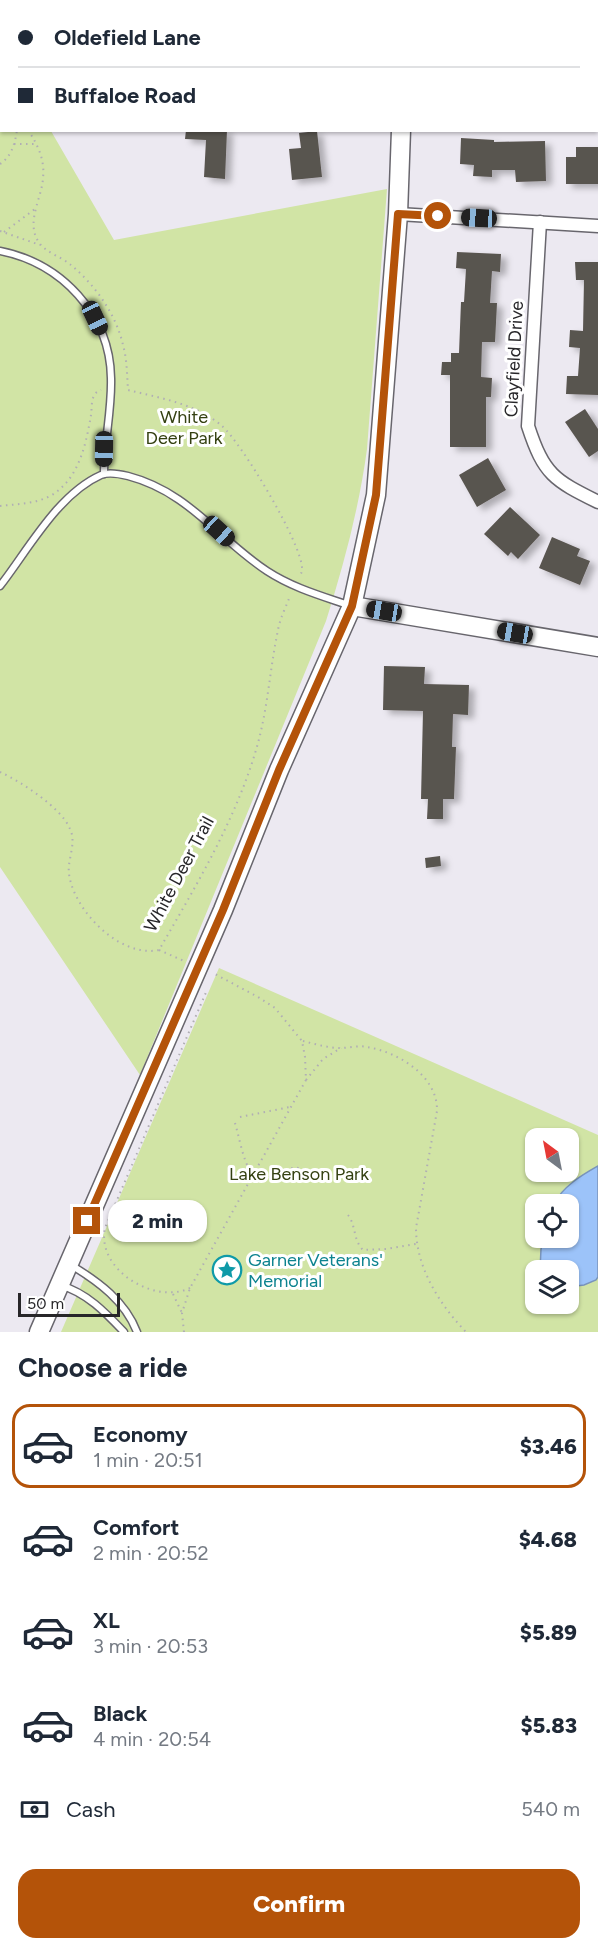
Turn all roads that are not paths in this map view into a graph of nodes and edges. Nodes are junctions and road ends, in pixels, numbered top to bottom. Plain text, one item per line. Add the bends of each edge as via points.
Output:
1 (401, 132) edge
2 (398, 214) junction
3 (540, 222) junction
4 (598, 226) edge
5 (0, 251) edge
6 (104, 474) junction
7 (598, 502) edge
8 (0, 586) edge
9 (352, 606) junction
10 (598, 646) edge
11 (68, 1263) junction
12 (59, 1285) junction
13 (39, 1332) edge
14 (124, 1332) edge
15 (137, 1332) edge

1 - 2 street
2 - 3 street
2 - 9 street via 376,495
3 - 4 street
3 - 7 street, Clayfield Drive via 528,426 537,454 552,475
5 - 6 lane via 24,256 61,278 88,305 99,327 109,356 111,378
6 - 8 lane via 69,497
6 - 9 lane via 123,475 159,487 202,515 268,571 295,587
9 - 10 street
9 - 11 street
11 - 12 street
11 - 15 lane via 109,1291 124,1307
12 - 13 street
12 - 14 lane via 85,1295

